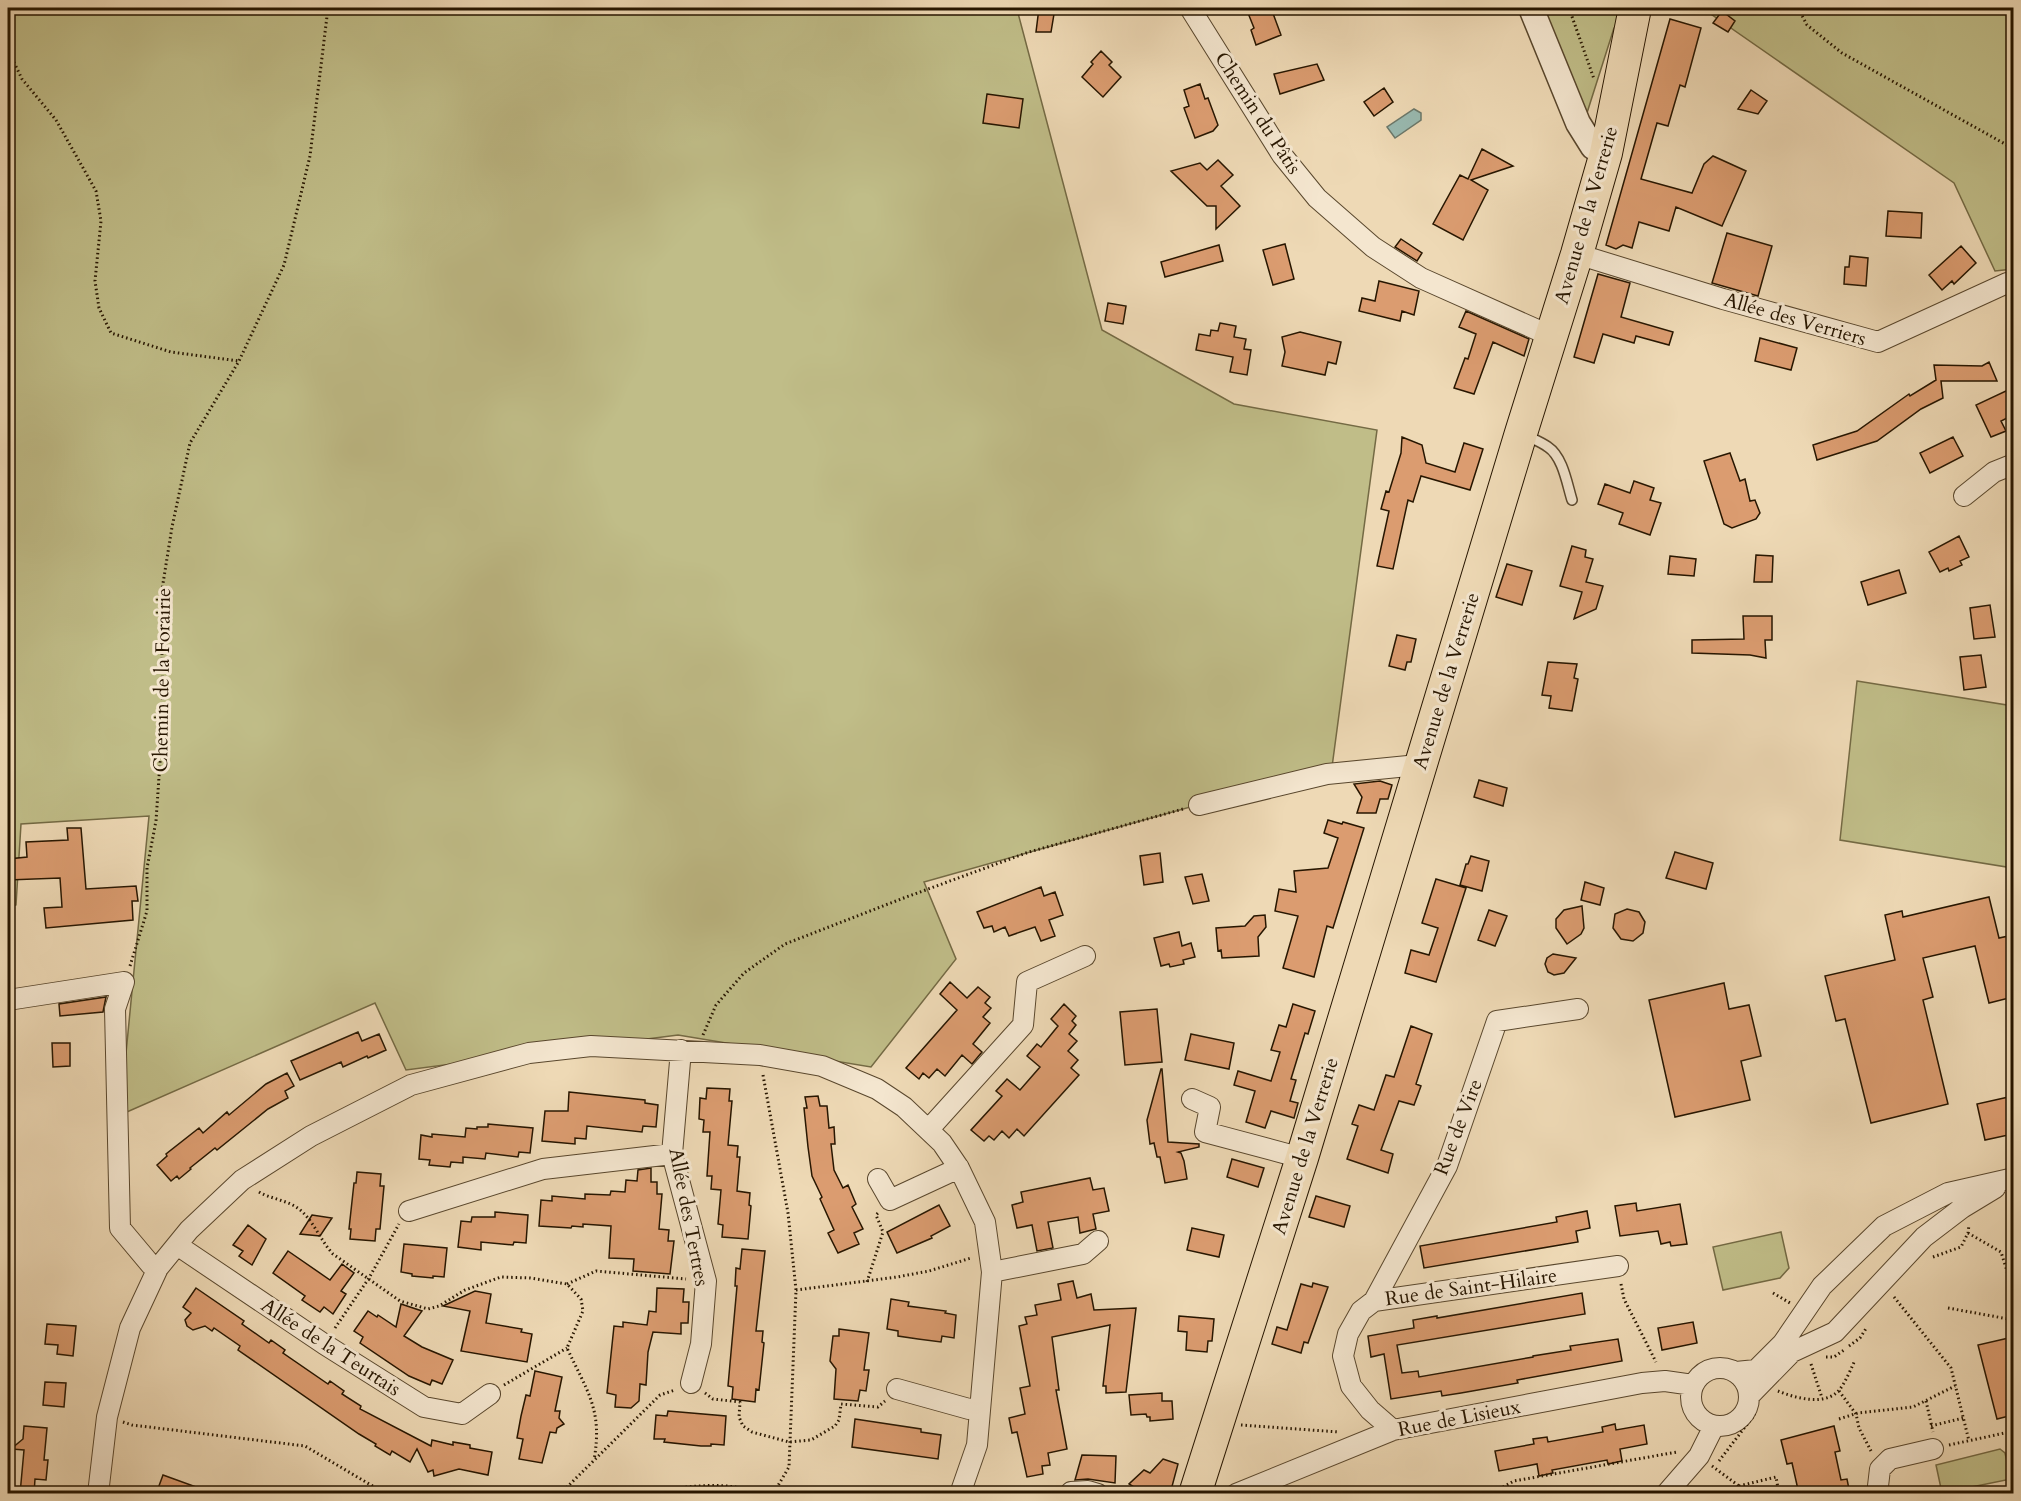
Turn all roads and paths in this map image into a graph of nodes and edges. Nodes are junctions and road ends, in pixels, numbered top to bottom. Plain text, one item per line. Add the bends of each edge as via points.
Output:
1 (328, 8) edge
2 (1190, 8) edge
3 (1531, 8) edge
4 (1569, 8) edge
5 (1635, 8) edge
6 (1798, 8) edge
7 (8, 50) edge
8 (1594, 90) dead end
9 (2013, 149) edge
10 (1606, 153) junction
11 (1577, 254) junction
12 (2007, 283) dead end
13 (1551, 336) junction
14 (239, 361) junction
15 (1521, 433) junction
16 (2013, 464) edge
17 (1964, 496) dead end
18 (1572, 500) dead end
19 (1420, 769) junction
20 (1199, 805) joint
21 (1085, 956) dead end
22 (124, 981) junction
23 (8, 1000) edge
24 (1578, 1010) dead end
25 (689, 1050) junction
26 (760, 1055) junction
27 (1192, 1099) dead end
28 (929, 1129) junction
29 (672, 1154) junction
30 (1302, 1158) junction
31 (959, 1168) junction
32 (878, 1179) dead end
33 (2012, 1179) edge
34 (242, 1180) junction
35 (890, 1200) junction
36 (1925, 1205) junction
37 (409, 1211) joint
38 (1937, 1227) junction
39 (1968, 1233) dead end
40 (1098, 1241) dead end
41 (177, 1245) junction
42 (989, 1250) junction
43 (1618, 1266) joint
44 (158, 1268) junction
45 (992, 1272) junction
46 (369, 1278) junction
47 (706, 1281) junction
48 (867, 1282) junction
49 (567, 1284) junction
50 (796, 1290) junction
51 (2013, 1293) edge
52 (1892, 1296) dead end
53 (1374, 1301) junction
54 (1948, 1308) dead end
55 (2013, 1320) edge
56 (324, 1344) junction
57 (567, 1348) junction
58 (1242, 1350) junction
59 (1809, 1357) dead end
60 (1856, 1360) dead end
61 (1736, 1372) junction
62 (1665, 1381) junction
63 (691, 1383) junction
64 (1693, 1385) junction
65 (1955, 1386) junction
66 (897, 1389) joint
67 (1774, 1389) dead end
68 (1839, 1391) junction
69 (490, 1394) joint
70 (1749, 1396) junction
71 (1822, 1398) junction
72 (1926, 1401) junction
73 (980, 1408) junction
74 (1856, 1414) junction
75 (107, 1417) junction
76 (1963, 1418) junction
77 (1839, 1419) dead end
78 (1227, 1424) junction
79 (1714, 1425) junction
80 (1393, 1430) junction
81 (2013, 1431) edge
82 (1932, 1435) junction
83 (1370, 1439) junction
84 (1969, 1441) junction
85 (789, 1442) junction
86 (1700, 1456) junction
87 (594, 1460) junction
88 (1880, 1469) junction
89 (1739, 1486) junction
90 (1503, 1487) dead end
91 (1071, 1492) edge
92 (98, 1494) edge
93 (386, 1494) edge
94 (560, 1494) edge
95 (641, 1494) edge
96 (764, 1494) edge
97 (773, 1494) edge
98 (960, 1494) edge
99 (1098, 1494) edge
100 (1195, 1494) edge
101 (1213, 1494) edge
102 (1236, 1494) edge
103 (1665, 1494) edge
104 (1742, 1494) edge
105 (1779, 1494) edge
106 (1880, 1494) edge

1 - 14 path, Chemin de la Forairie via 310,156 284,265
2 - 13 street, Chemin du Pâtis via 1282,155 1317,198 1373,247 1420,278
3 - 10 street via 1578,123 1593,147
4 - 8 path via 1594,78
5 - 10 main road, Avenue de la Verrerie
6 - 9 path via 1807,25 1842,53
7 - 14 path via 22,79 56,120 96,191 101,221 95,281 99,308 111,333 171,352
10 - 11 main road, Avenue de la Verrerie
11 - 12 street, Allée des Verriers via 1878,342
11 - 13 main road, Avenue de la Verrerie
13 - 15 main road, Avenue de la Verrerie
14 - 22 path, Chemin de la Forairie via 190,443 172,527 161,596 163,718 156,821 147,868 147,911
15 - 18 lane via 1555,454
15 - 19 main road, Avenue de la Verrerie
16 - 17 street via 1994,472
19 - 20 street via 1408,766 1327,774
19 - 30 main road, Avenue de la Verrerie
20 - 25 path via 1029,852 785,944 744,973 716,1005
21 - 28 street via 1027,982 1023,1025
22 - 23 street
22 - 44 street via 115,1009 120,1228 151,1265
24 - 53 street, Rue de Vire via 1497,1021 1447,1166
25 - 26 street
25 - 29 street, Allée des Tertres
25 - 34 street via 591,1046 529,1053 411,1085 311,1136
26 - 28 street via 822,1066 878,1089
26 - 50 path via 788,1213
27 - 30 street via 1210,1107 1205,1132
28 - 31 street
29 - 37 street via 543,1169
29 - 47 street, Allée des Tertres
30 - 58 main road, Avenue de la Verrerie
31 - 35 street
31 - 42 street via 985,1222
32 - 35 street
33 - 36 street via 1948,1193
33 - 38 street
34 - 41 street
34 - 46 path via 262,1194 296,1207 307,1216 333,1254
35 - 48 path via 876,1215 883,1232
36 - 38 street
36 - 61 street via 1884,1226 1822,1286 1783,1343 1756,1370
37 - 46 path
38 - 70 street via 1835,1332 1792,1352
39 - 51 path via 2001,1252
40 - 45 street via 1083,1254
41 - 44 street
41 - 56 street, Allée de la Teurtais
42 - 45 street
42 - 48 path via 928,1271
43 - 53 street, Rue de Saint-Hilaire
43 - 62 path via 1624,1299
44 - 75 street via 130,1328
45 - 73 street
46 - 49 path via 400,1301 428,1309 501,1277
46 - 56 path
47 - 49 path via 596,1271
47 - 63 street, Allée des Tertres via 700,1344
48 - 50 path
49 - 57 path via 581,1299 583,1311
50 - 85 path
52 - 65 path via 1951,1368
53 - 80 street, Rue de Saint-Hilaire via 1361,1311 1348,1334 1343,1356 1350,1386
54 - 55 path
56 - 69 street, Allée de la Teurtais via 423,1407 462,1414
57 - 69 path
57 - 87 path via 595,1411 598,1440
58 - 78 main road, Avenue de la Verrerie
58 - 100 main road, Avenue de la Verrerie
59 - 71 path
60 - 68 path
61 - 64 street via 1711,1369
61 - 70 street via 1747,1386
62 - 64 street, Rue de Lisieux
62 - 80 street, Rue de Lisieux
63 - 85 path via 713,1399 740,1402 739,1418 752,1432
63 - 87 path via 660,1395
64 - 79 street via 1690,1395 1696,1415
65 - 72 path
65 - 76 path
66 - 73 street via 969,1409
66 - 85 path via 878,1407 842,1404 835,1426 811,1440
67 - 71 path via 1809,1400
68 - 71 path
68 - 74 path
70 - 79 street via 1738,1419 1731,1424
72 - 74 path via 1913,1407
72 - 82 path
73 - 98 street via 977,1445
74 - 77 path
74 - 88 path
75 - 92 street
75 - 93 path via 132,1425 305,1446
76 - 82 path
76 - 84 path
78 - 83 path via 1352,1433
78 - 101 main road, Avenue de la Verrerie
79 - 86 street
80 - 83 street, Rue de Lisieux
81 - 84 path
82 - 84 path
82 - 88 street
83 - 102 street, Rue de Lisieux
85 - 97 path via 789,1467
86 - 89 path
86 - 90 path via 1687,1450
86 - 103 street
87 - 94 path
88 - 106 street
89 - 104 path
89 - 105 path via 1776,1477
91 - 99 street
95 - 96 path via 702,1485 743,1486

